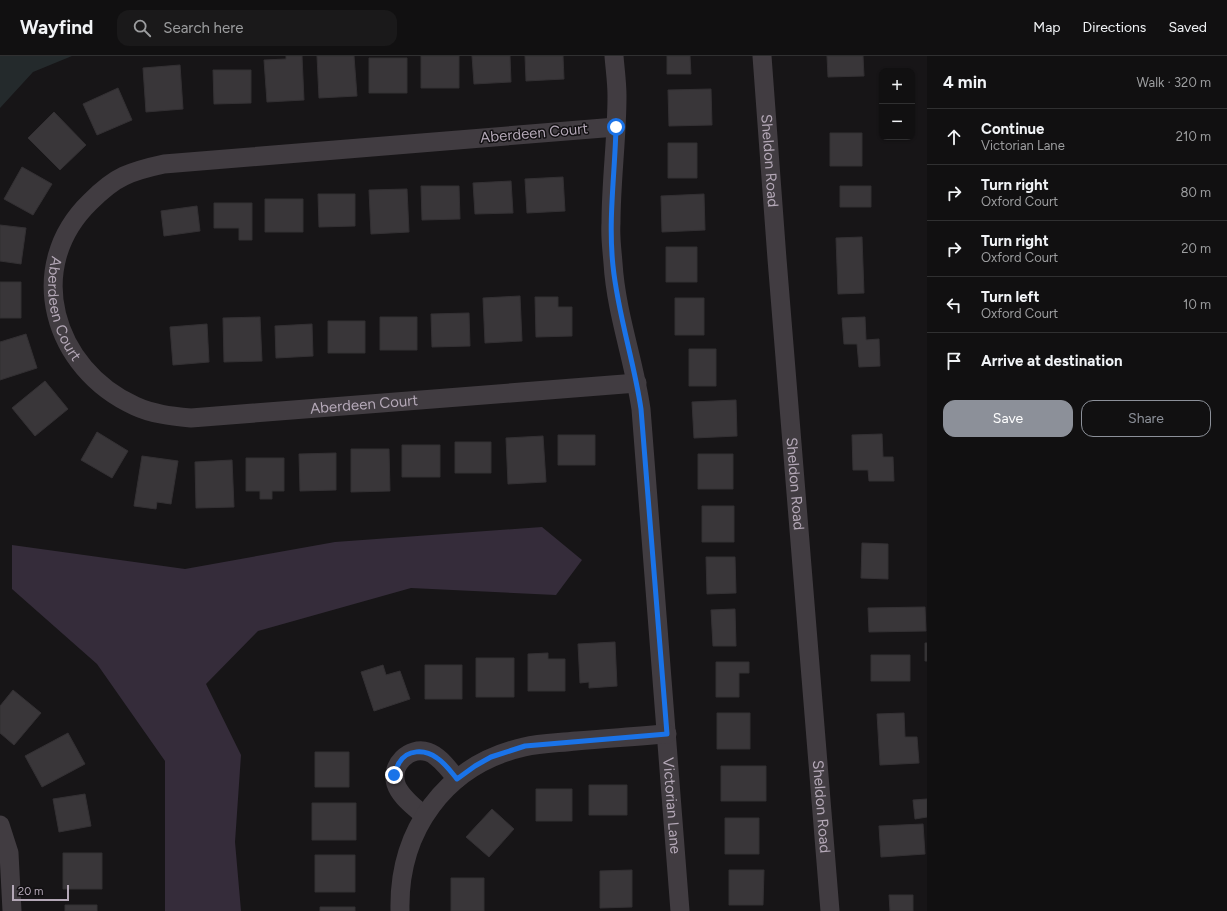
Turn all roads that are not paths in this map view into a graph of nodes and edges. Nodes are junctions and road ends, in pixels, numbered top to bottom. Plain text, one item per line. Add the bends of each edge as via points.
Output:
1 (614, 56) edge
2 (762, 56) edge
3 (616, 127) junction
4 (637, 383) junction
5 (667, 734) junction
6 (457, 779) junction
7 (424, 816) junction
8 (0, 825) edge
9 (12, 911) edge
10 (400, 911) edge
11 (680, 911) edge
12 (830, 911) edge

1 - 3 street, Victorian Lane
2 - 12 street, Sheldon Road
3 - 4 street, Victorian Lane via 611,225 613,265 618,305
3 - 4 street, Aberdeen Court via 164,164 142,169 122,177 100,192 69,228 58,253 54,274 54,301 58,322 66,341 78,360 97,381 135,406 162,415 190,418
4 - 5 street, Victorian Lane
5 - 6 street via 525,746 491,757
5 - 11 street, Victorian Lane
6 - 7 street
6 - 7 street via 438,758 428,752 416,751 404,756 398,763 394,775 396,784 400,793
7 - 10 street via 407,853 401,877
8 - 9 street via 9,853

